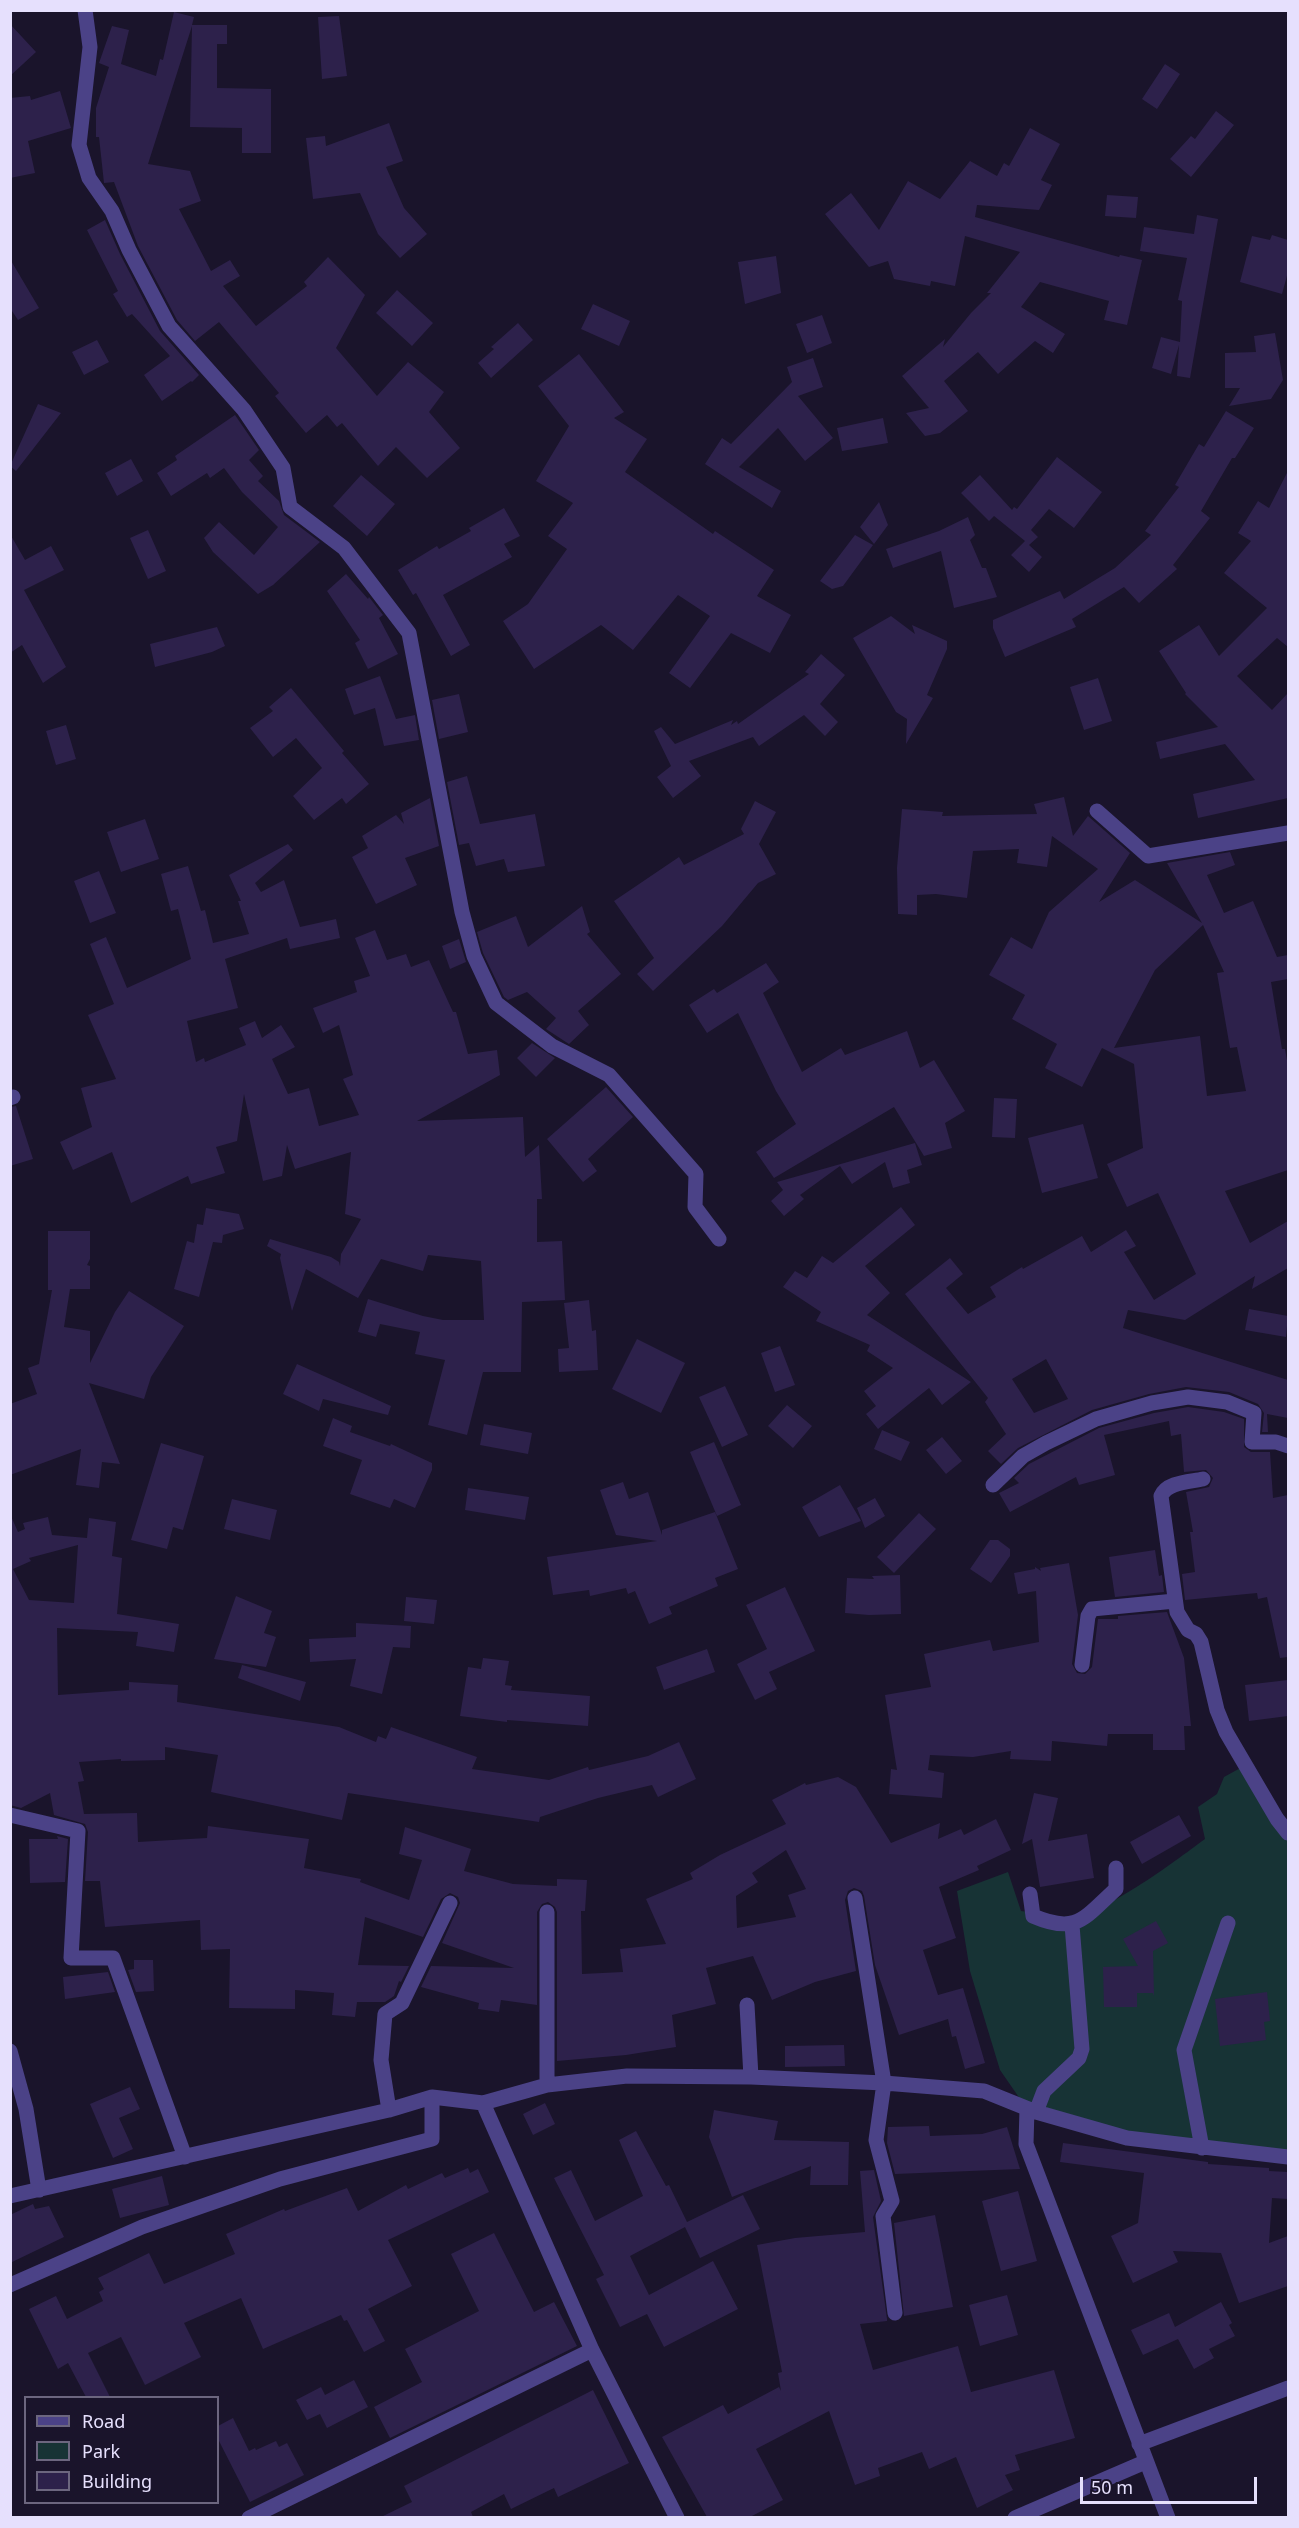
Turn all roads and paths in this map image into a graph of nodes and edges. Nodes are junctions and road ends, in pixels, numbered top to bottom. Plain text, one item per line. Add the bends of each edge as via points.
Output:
1 (85, 10) edge
2 (1097, 811) dead end
3 (1288, 832) edge
4 (719, 1239) dead end
5 (1288, 1446) edge
6 (1203, 1479) dead end
7 (993, 1485) dead end
8 (1175, 1601) junction
9 (1082, 1665) dead end
10 (10, 1815) edge
11 (1288, 1833) edge
12 (1116, 1868) dead end
13 (1030, 1894) dead end
14 (855, 1898) dead end
15 (450, 1903) dead end
16 (547, 1912) dead end
17 (1228, 1923) dead end
18 (1072, 1925) junction
19 (747, 2005) dead end
20 (10, 2051) edge
21 (751, 2077) junction
22 (884, 2083) junction
23 (547, 2085) junction
24 (432, 2097) junction
25 (483, 2103) junction
26 (389, 2110) junction
27 (1032, 2111) junction
28 (1202, 2148) junction
29 (185, 2157) junction
30 (1288, 2157) edge
31 (39, 2190) junction
32 (10, 2196) edge
33 (10, 2285) edge
34 (895, 2313) dead end
35 (592, 2350) junction
36 (1288, 2388) edge
37 (1139, 2444) junction
38 (1145, 2462) junction
39 (249, 2517) edge
40 (677, 2517) edge
41 (1015, 2517) edge
42 (1168, 2517) edge

1 - 4 street via 90,47 79,145 89,178 112,211 169,326 244,410 283,468 290,507 344,548 410,633 462,912 474,956 496,1003 552,1046 609,1075 696,1174 695,1207
2 - 3 street via 1148,856
5 - 7 street via 1252,1442 1254,1413 1227,1402 1188,1397 1152,1402 1096,1419 1023,1456
6 - 8 street via 1172,1485 1161,1496
8 - 9 street via 1092,1609
8 - 11 street via 1188,1630 1201,1642 1226,1732
10 - 29 street via 78,1831 71,1958 113,1958
12 - 18 street via 1116,1889
13 - 18 street via 1033,1916 1052,1924
14 - 22 street
15 - 26 street via 402,2003 385,2014 381,2060
16 - 23 street
17 - 28 street via 1184,2050
18 - 27 street via 1082,2049 1078,2058 1044,2091
19 - 21 street
20 - 31 street via 26,2109
21 - 22 street
21 - 23 street via 627,2076
22 - 27 street via 984,2091
22 - 34 street via 876,2140 892,2201 883,2216
23 - 25 street
24 - 25 street
24 - 26 street
24 - 33 street via 432,2139 269,2182 142,2227
25 - 35 street
26 - 29 street
27 - 28 street via 1127,2138
27 - 37 street via 1026,2144
28 - 30 street
29 - 31 street
31 - 32 street
35 - 39 street
35 - 40 street
36 - 37 street
37 - 38 street
38 - 41 street
38 - 42 street

